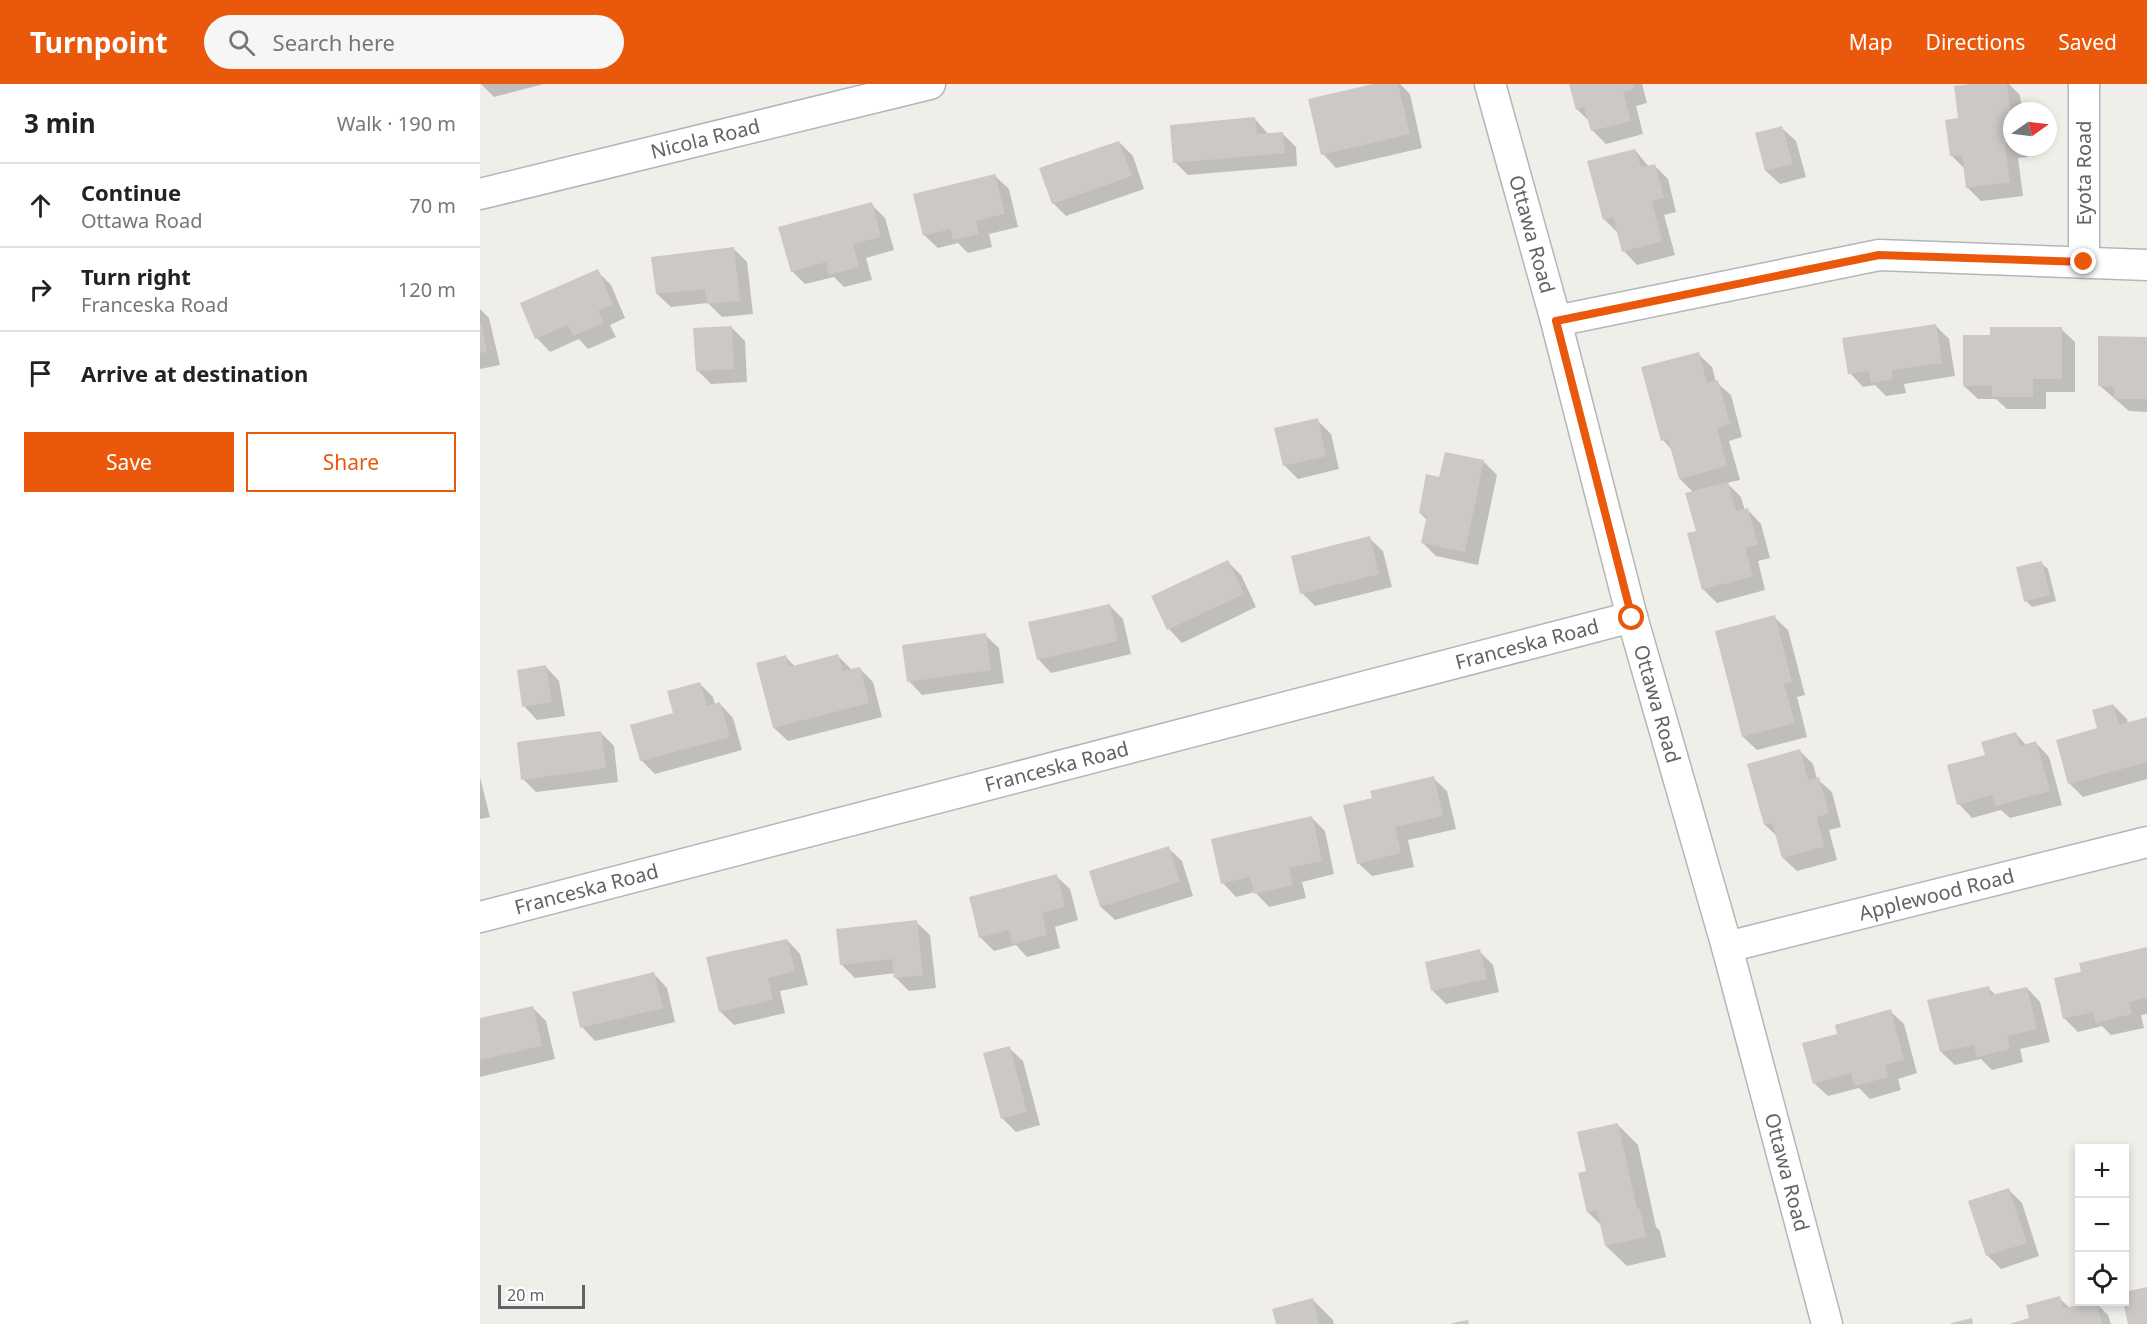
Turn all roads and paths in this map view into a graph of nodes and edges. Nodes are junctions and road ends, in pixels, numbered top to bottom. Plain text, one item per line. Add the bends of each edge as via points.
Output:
1 (930, 84) edge
2 (1490, 84) edge
3 (2084, 84) edge
4 (480, 194) edge
5 (2084, 262) junction
6 (2147, 266) edge
7 (1556, 321) junction
8 (1632, 618) junction
9 (2147, 842) edge
10 (480, 917) edge
11 (1727, 947) junction
12 (1827, 1324) edge

1 - 4 street, Nicola Road
2 - 7 street, Ottawa Road
3 - 5 street, Eyota Road
5 - 6 street
5 - 7 street via 1879,255
7 - 8 street, Ottawa Road
8 - 10 street, Franceska Road
8 - 11 street, Ottawa Road
9 - 11 street, Applewood Road
11 - 12 street, Ottawa Road

